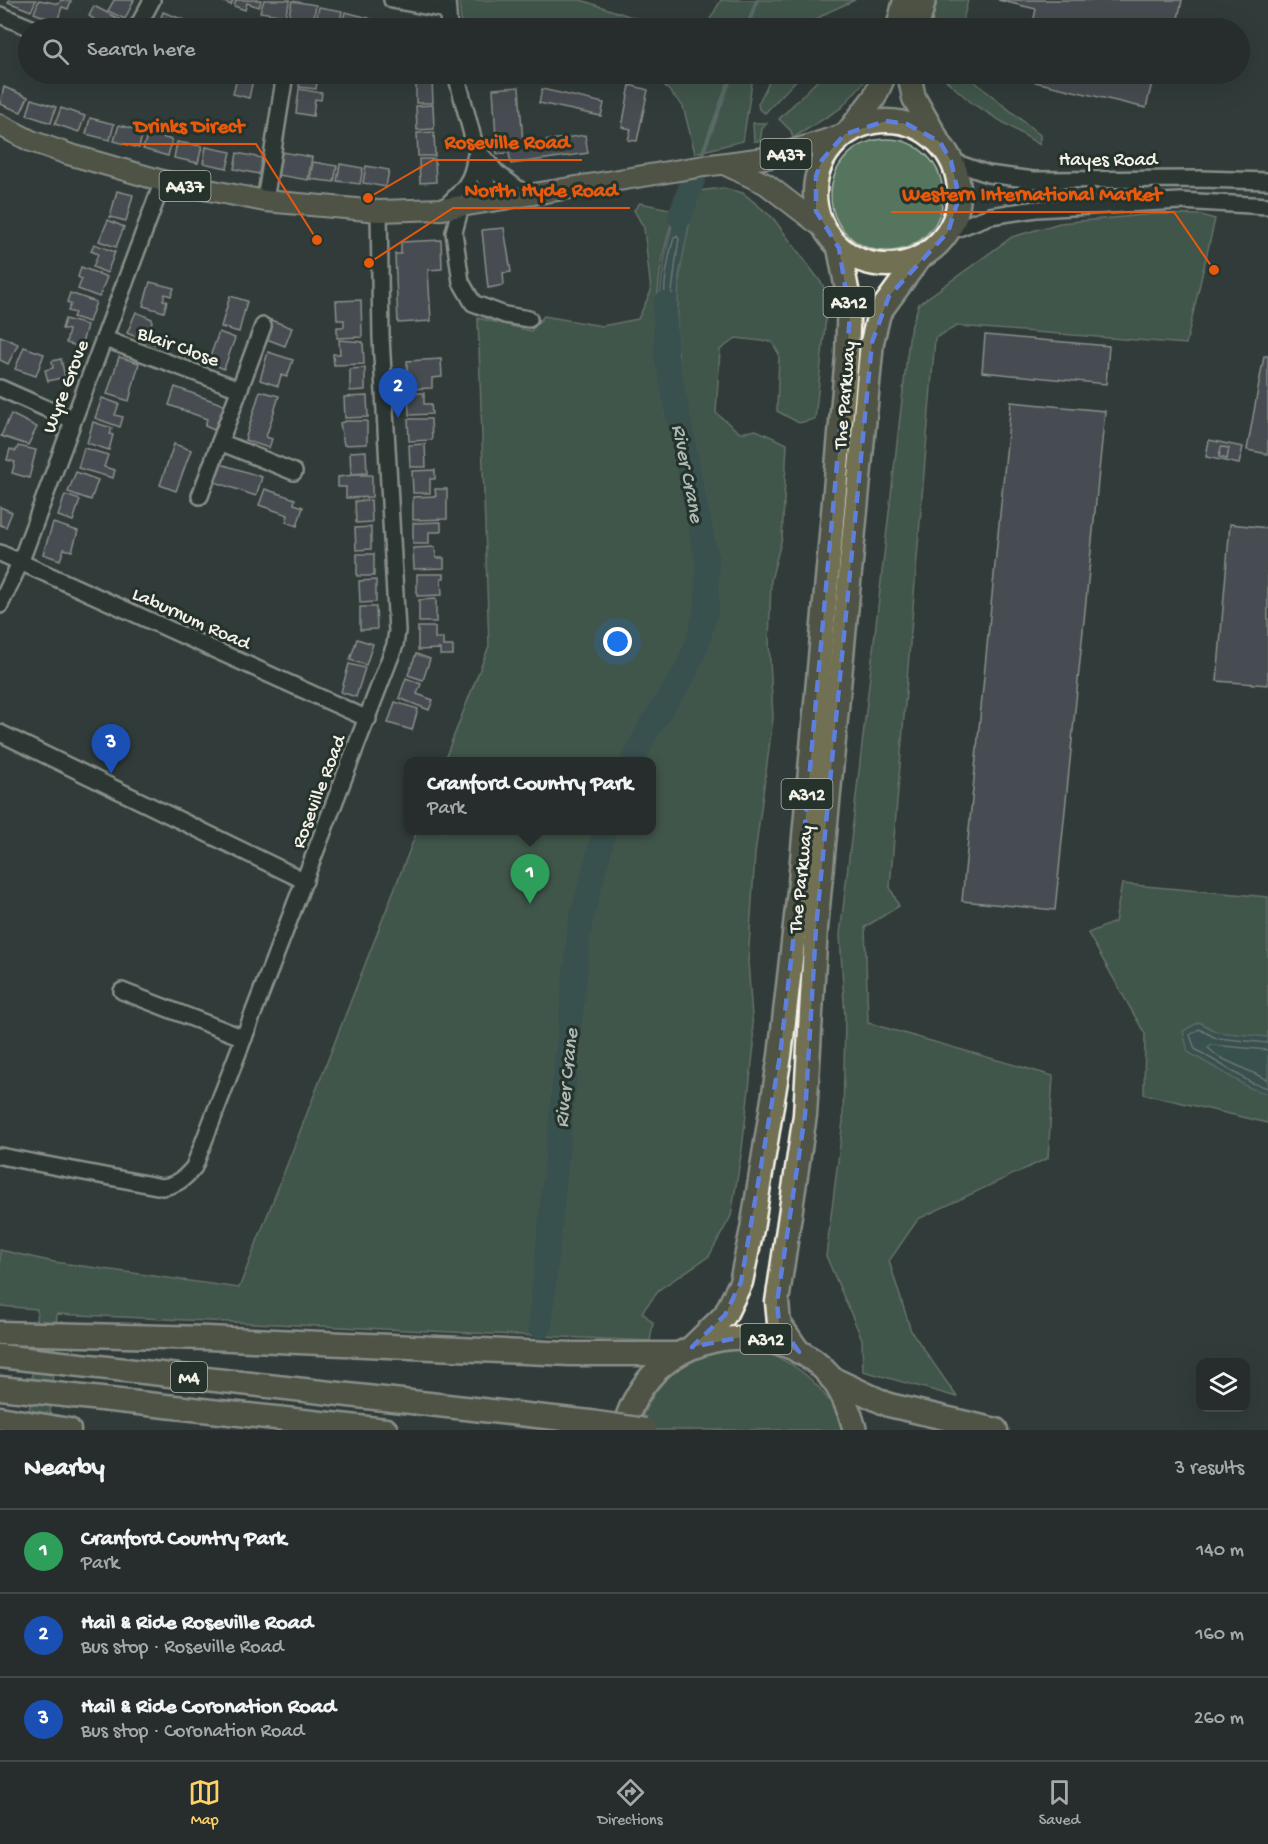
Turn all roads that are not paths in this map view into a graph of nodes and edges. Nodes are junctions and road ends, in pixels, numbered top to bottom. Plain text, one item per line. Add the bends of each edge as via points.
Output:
1 (152, 0) edge
2 (905, 0) edge
3 (924, 0) edge
4 (397, 1) edge
5 (447, 5) edge
6 (0, 15) edge
7 (142, 18) edge
8 (900, 18) edge
9 (920, 18) edge
10 (18, 23) edge
11 (283, 84) edge
12 (459, 84) edge
13 (880, 84) edge
14 (911, 84) edge
15 (0, 125) edge
16 (847, 133) junction
17 (476, 149) junction
18 (945, 151) junction
19 (706, 166) junction
20 (163, 181) junction
21 (1263, 181) edge
22 (526, 195) junction
23 (264, 201) junction
24 (494, 201) junction
25 (1262, 205) edge
26 (452, 208) junction
27 (379, 211) junction
28 (822, 227) junction
29 (948, 232) junction
30 (839, 248) junction
31 (920, 257) junction
32 (529, 320) dead end
33 (263, 326) dead end
34 (105, 339) junction
35 (0, 388) edge
36 (240, 389) junction
37 (72, 420) junction
38 (220, 442) junction
39 (294, 472) dead end
40 (200, 496) dead end
41 (0, 553) edge
42 (20, 563) junction
43 (0, 605) edge
44 (368, 719) junction
45 (0, 733) edge
46 (305, 881) junction
47 (122, 991) dead end
48 (244, 1038) junction
49 (0, 1156) edge
50 (0, 1333) edge
51 (685, 1351) junction
52 (799, 1352) junction
53 (0, 1356) edge
54 (830, 1377) junction
55 (0, 1388) edge
56 (0, 1418) edge
57 (69, 1430) edge
58 (386, 1430) edge
59 (623, 1430) edge
60 (645, 1430) edge
61 (855, 1430) edge
62 (996, 1430) edge

1 - 7 street
2 - 8 highway
3 - 9 highway
4 - 5 street
6 - 10 street
11 - 23 street
12 - 17 street
13 - 16 highway
14 - 18 highway via 914,98
15 - 20 main road, A437 via 68,154
16 - 18 highway via 864,124 907,124
16 - 19 main road, A437 via 786,154
16 - 28 highway via 822,160 816,176 814,193
17 - 22 street via 497,173
17 - 24 street
17 - 26 street via 474,173
18 - 21 street, Hayes Road via 988,174 1034,180
18 - 29 highway via 957,178 959,197
19 - 22 main road, A437
19 - 28 main road, A437 via 766,184
20 - 23 main road, A437
20 - 34 street, Wyre Grove
21 - 25 street
22 - 24 main road, A437
23 - 27 main road, A437
24 - 26 main road, A437
25 - 29 street via 1151,202 1036,209 990,216
26 - 27 main road, A437
26 - 32 street via 461,282 473,303
27 - 44 street, Roseville Road via 381,337 397,631
28 - 30 highway
29 - 31 highway
30 - 31 highway via 858,260 878,265 900,264
30 - 51 highway, The Parkway / A312 via 847,282 849,326 800,882 780,1056 741,1282 725,1315
31 - 52 highway, The Parkway / A312 via 879,314 872,342 817,919 805,1115 777,1302 779,1323
33 - 36 street
34 - 36 street, Blair Close
34 - 37 street, Wyre Grove
35 - 37 street
36 - 38 street
37 - 42 street, Wyre Grove
38 - 39 street
38 - 40 street
41 - 42 street, Laburnum Road
42 - 43 street, Wyre Grove
42 - 44 street, Laburnum Road
44 - 46 street, Roseville Road
45 - 46 street
46 - 48 street, Roseville Road
47 - 48 street
48 - 49 street, Roseville Road via 194,1167 174,1186 162,1187
50 - 51 highway, M4 via 571,1354
51 - 52 highway, A312 via 742,1337 764,1339
51 - 59 highway, A312 via 649,1379 630,1406
52 - 54 highway, A312
53 - 60 highway, M4, bridge
54 - 61 highway, A312
54 - 62 highway via 889,1405
55 - 58 highway, M4
56 - 57 highway

